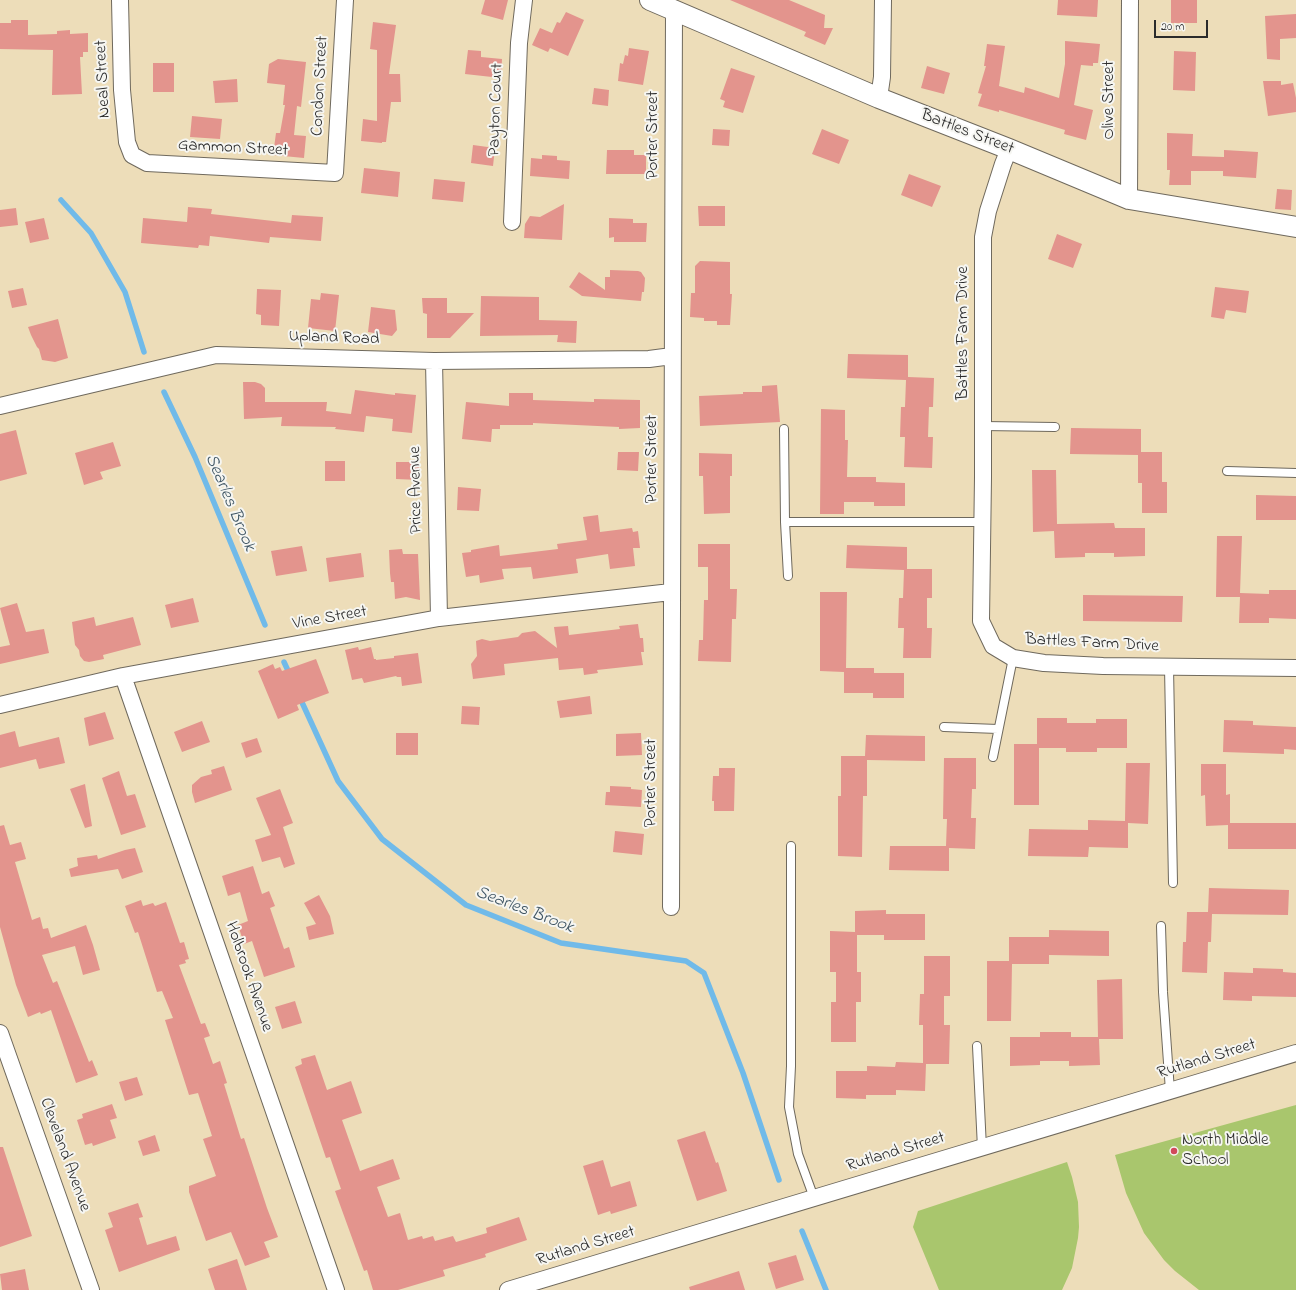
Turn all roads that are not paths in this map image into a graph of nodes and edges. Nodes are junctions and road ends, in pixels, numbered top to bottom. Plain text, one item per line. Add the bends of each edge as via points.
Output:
1 (120, 0) edge
2 (345, 0) edge
3 (524, 0) edge
4 (650, 0) edge
5 (883, 0) edge
6 (1130, 0) edge
7 (674, 11) junction
8 (879, 98) junction
9 (1009, 149) junction
10 (132, 155) joint
11 (335, 173) joint
12 (1129, 199) junction
13 (512, 222) dead end
14 (1296, 227) edge
15 (672, 356) junction
16 (434, 361) junction
17 (0, 406) edge
18 (983, 426) junction
19 (1055, 427) dead end
20 (784, 429) dead end
21 (1227, 471) dead end
22 (1296, 472) edge
23 (785, 522) junction
24 (982, 522) junction
25 (788, 576) dead end
26 (671, 592) junction
27 (439, 618) junction
28 (1013, 658) junction
29 (1169, 667) junction
30 (1296, 668) edge
31 (123, 676) junction
32 (0, 705) edge
33 (944, 728) dead end
34 (998, 729) junction
35 (993, 757) dead end
36 (791, 846) dead end
37 (1173, 883) dead end
38 (671, 907) dead end
39 (1160, 926) dead end
40 (0, 1033) edge
41 (977, 1046) dead end
42 (1296, 1053) edge
43 (1170, 1091) junction
44 (982, 1148) junction
45 (814, 1198) junction
46 (92, 1290) edge
47 (336, 1290) edge
48 (508, 1290) edge

1 - 10 street, Neal Street via 123,97 127,142
2 - 11 street, Condon Street
3 - 13 street, Payton Court via 519,43
4 - 7 street, Battles Street
5 - 8 street via 882,77
6 - 12 street, Olive Street
7 - 8 street, Battles Street
7 - 15 street, Porter Street
8 - 9 street, Battles Street
9 - 12 street, Battles Street
9 - 18 street, Battles Farm Drive via 988,211 983,237
10 - 11 street, Gammon Street via 147,163
12 - 14 street, Battles Street
15 - 16 street, Upland Road via 649,359
15 - 26 street, Porter Street
16 - 17 street, Upland Road via 216,355
16 - 27 street, Price Avenue
18 - 19 lane
18 - 24 street, Battles Farm Drive
20 - 23 lane
21 - 22 lane
23 - 24 lane
23 - 25 lane
24 - 28 street, Battles Farm Drive via 981,621 993,646
26 - 27 street, Vine Street
26 - 38 street, Porter Street
27 - 31 street, Vine Street
28 - 29 street, Battles Farm Drive via 1044,664
28 - 34 lane
29 - 30 street, Battles Farm Drive
29 - 37 lane
31 - 32 street, Vine Street
31 - 47 street, Holbrook Avenue
33 - 34 lane
34 - 35 lane
36 - 45 lane via 789,1107 798,1154
39 - 43 lane
40 - 46 street, Cleveland Avenue
41 - 44 lane
42 - 43 street, Rutland Street
43 - 44 street, Rutland Street
44 - 45 street, Rutland Street
45 - 48 street, Rutland Street

